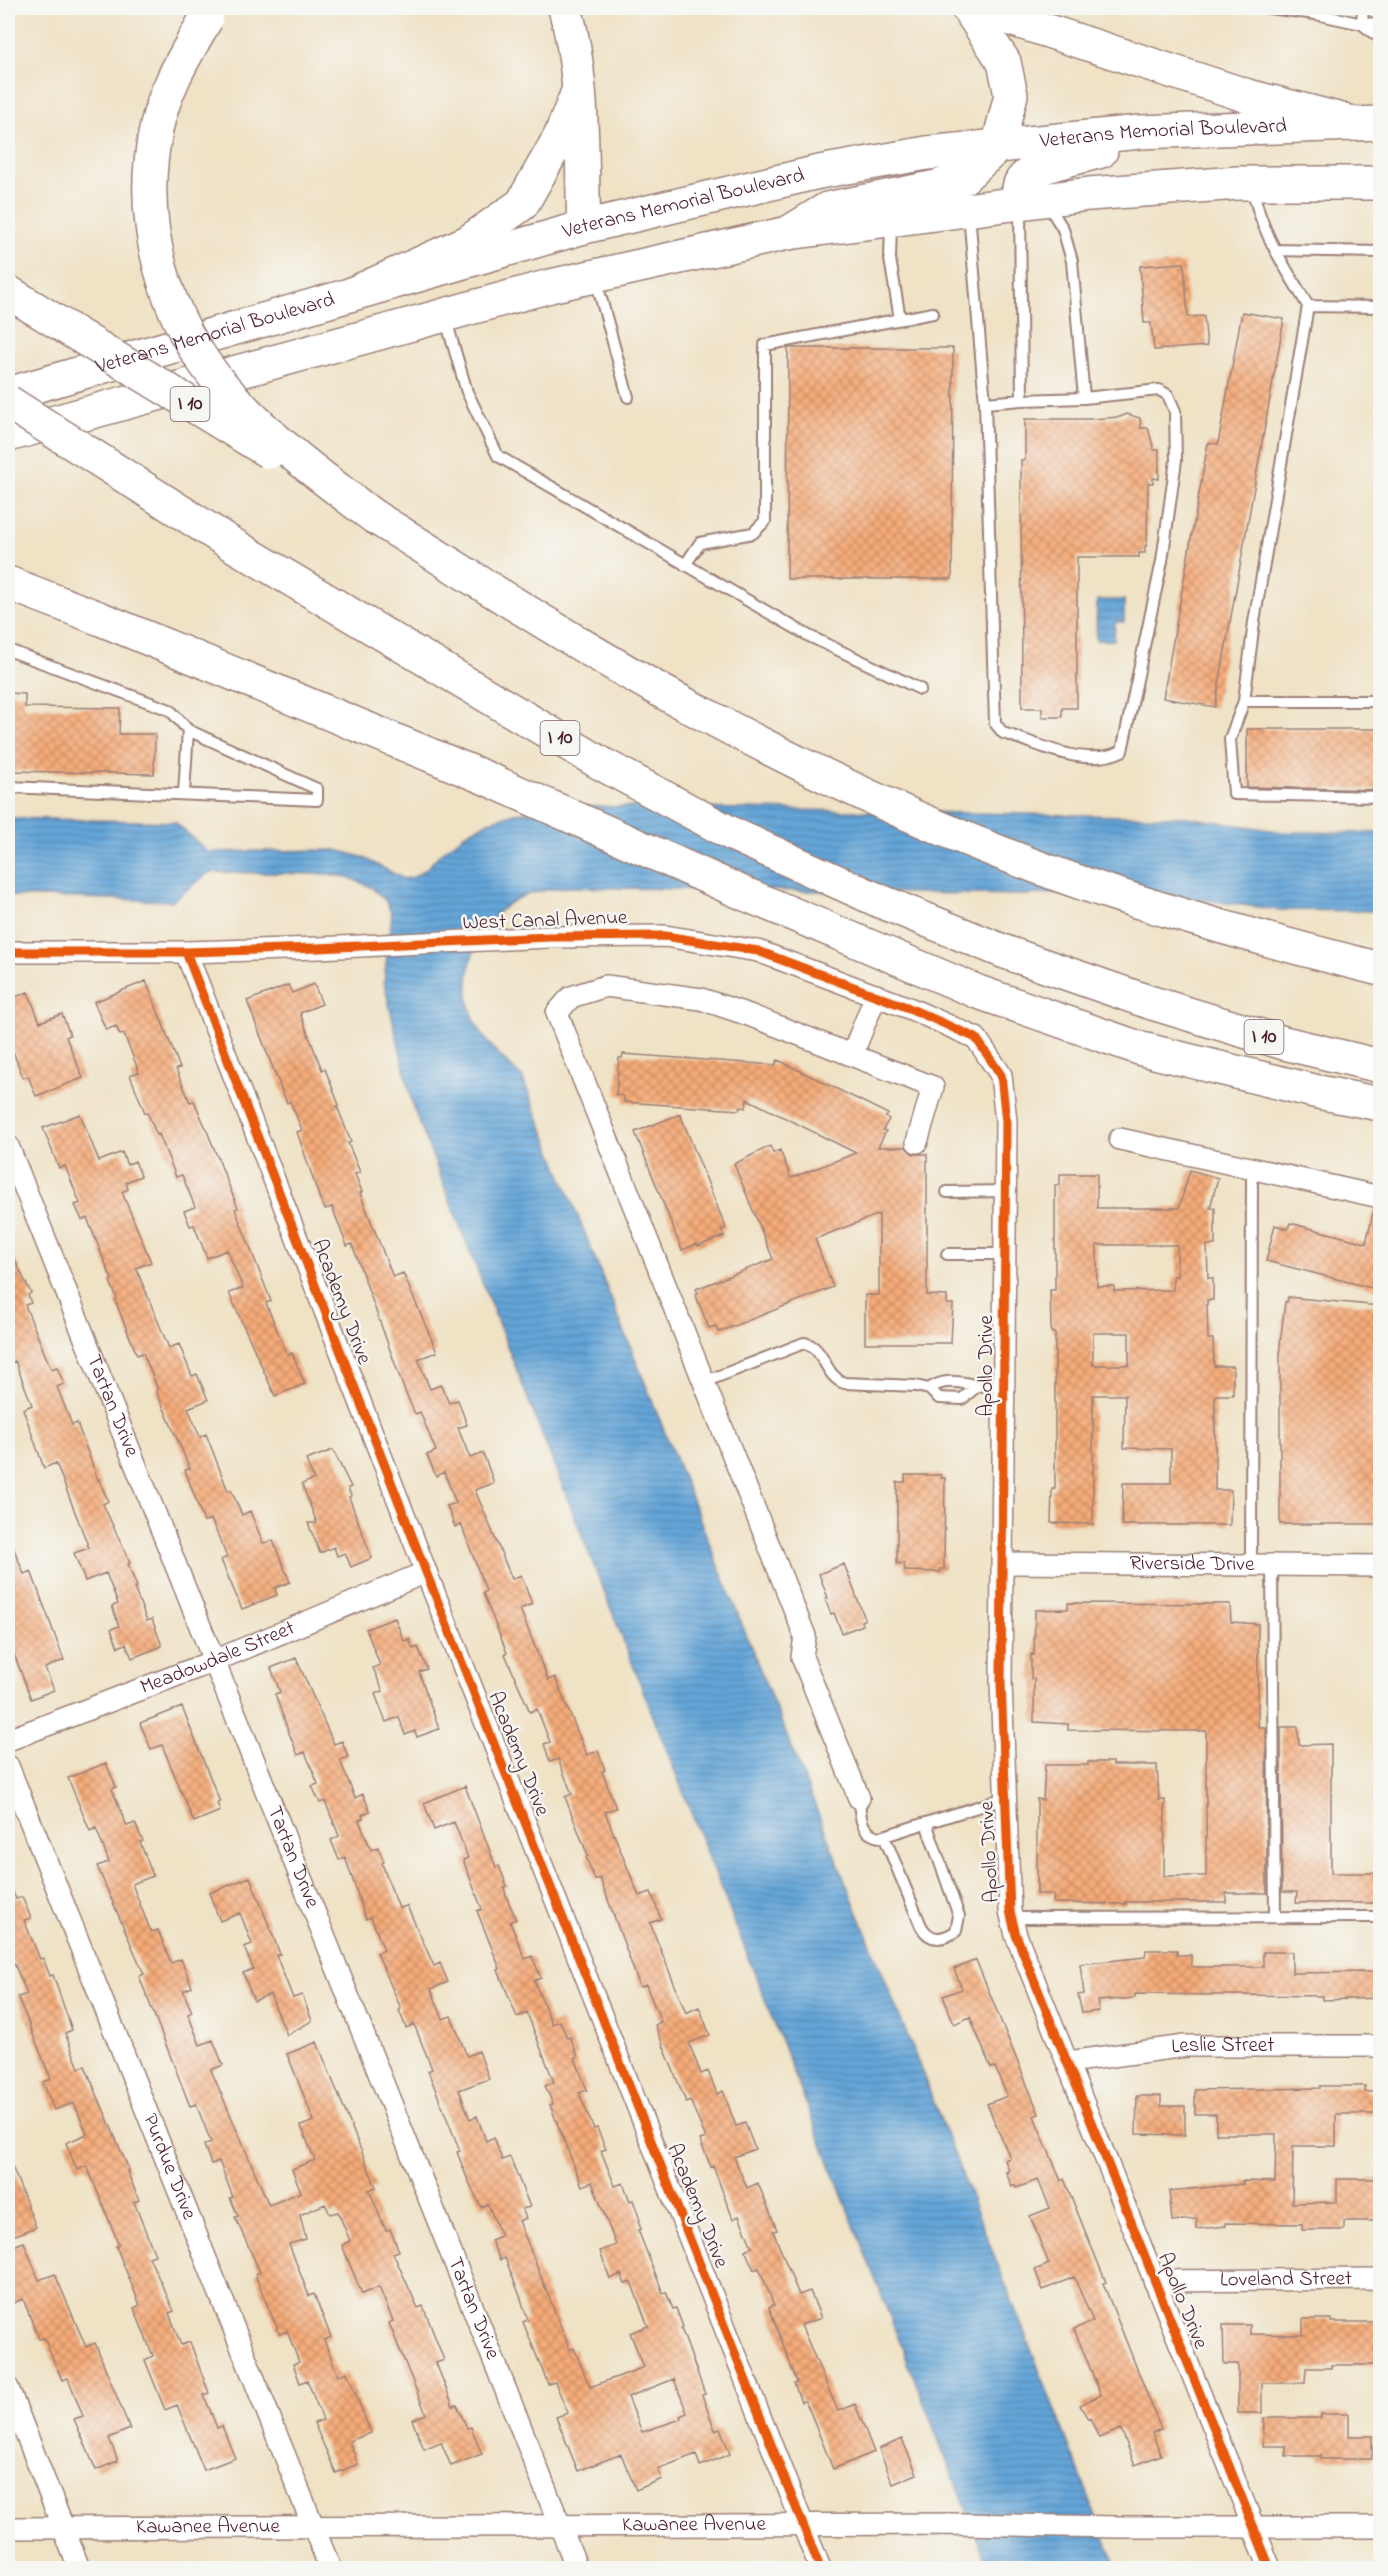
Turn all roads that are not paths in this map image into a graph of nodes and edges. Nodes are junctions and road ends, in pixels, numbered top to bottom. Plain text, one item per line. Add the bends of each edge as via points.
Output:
1 (565, 8) edge
2 (968, 8) edge
3 (977, 8) edge
4 (1269, 8) edge
5 (1363, 8) edge
6 (1316, 11) edge
7 (210, 13) edge
8 (1380, 23) edge
9 (1362, 24) junction
10 (1380, 38) edge
11 (579, 89) junction
12 (1369, 123) edge
13 (1140, 132) junction
14 (998, 146) junction
15 (1252, 183) junction
16 (1380, 183) edge
17 (1033, 202) junction
18 (969, 210) junction
19 (892, 219) junction
20 (584, 227) junction
21 (788, 233) junction
22 (1275, 250) junction
23 (1380, 252) edge
24 (594, 274) junction
25 (8, 292) edge
26 (352, 294) junction
27 (1308, 306) junction
28 (1380, 308) edge
29 (933, 313) dead end
30 (444, 314) junction
31 (900, 319) junction
32 (8, 394) edge
33 (628, 397) dead end
34 (1084, 398) junction
35 (1022, 400) junction
36 (8, 402) edge
37 (985, 404) junction
38 (8, 435) edge
39 (373, 516) junction
40 (685, 565) junction
41 (8, 584) edge
42 (8, 650) edge
43 (920, 689) dead end
44 (1244, 701) junction
45 (1380, 701) edge
46 (188, 730) junction
47 (8, 787) edge
48 (184, 793) junction
49 (1380, 797) edge
50 (8, 952) edge
51 (186, 952) junction
52 (1380, 969) edge
53 (876, 995) junction
54 (852, 1055) junction
55 (1380, 1066) edge
56 (1380, 1104) edge
57 (1006, 1121) joint
58 (1120, 1139) dead end
59 (917, 1142) dead end
60 (8, 1146) edge
61 (1252, 1167) junction
62 (1006, 1191) junction
63 (947, 1192) dead end
64 (1380, 1197) edge
65 (947, 1254) dead end
66 (1005, 1254) junction
67 (704, 1382) junction
68 (1005, 1385) junction
69 (977, 1386) junction
70 (929, 1389) junction
71 (1004, 1563) junction
72 (1261, 1565) junction
73 (1380, 1566) edge
74 (426, 1572) junction
75 (214, 1661) junction
76 (8, 1740) edge
77 (8, 1766) edge
78 (859, 1798) joint
79 (1006, 1798) junction
80 (926, 1823) junction
81 (884, 1836) junction
82 (1275, 1917) junction
83 (1380, 1917) edge
84 (1012, 1918) junction
85 (1380, 2046) edge
86 (1068, 2062) junction
87 (1380, 2279) edge
88 (1154, 2281) junction
89 (8, 2388) edge
90 (560, 2525) junction
91 (312, 2527) junction
92 (803, 2527) junction
93 (1380, 2527) edge
94 (8, 2528) edge
95 (62, 2528) junction
96 (1254, 2528) junction
97 (79, 2568) edge
98 (330, 2568) edge
99 (577, 2568) edge
100 (820, 2568) edge
101 (1270, 2568) edge

1 - 11 main road via 573,34
2 - 14 main road via 1004,62 1011,95
3 - 12 main road via 1248,96
4 - 6 lane
5 - 9 lane
6 - 9 lane
7 - 39 main road, bridge via 175,73 156,129 150,183 152,228 165,285 200,356 224,387 310,468
8 - 9 lane
9 - 10 lane
11 - 20 main road
11 - 26 main road via 560,137 522,204 468,242
12 - 13 main road, Veterans Memorial Boulevard
13 - 14 main road, Veterans Memorial Boulevard
13 - 17 main road via 1108,149 1025,177 1019,186
14 - 20 main road, Veterans Memorial Boulevard via 927,153 819,172
14 - 21 main road via 964,177 937,187 827,209
15 - 16 main road, Veterans Memorial Boulevard
15 - 17 main road, Veterans Memorial Boulevard via 1089,194
15 - 22 lane via 1257,212
17 - 18 main road, Veterans Memorial Boulevard
17 - 34 lane via 1063,228 1072,261
17 - 35 lane
18 - 19 main road, Veterans Memorial Boulevard
18 - 37 lane
19 - 21 main road, Veterans Memorial Boulevard
19 - 31 lane via 890,259
20 - 24 main road
20 - 26 main road, Veterans Memorial Boulevard
21 - 24 main road, Veterans Memorial Boulevard
22 - 23 lane
22 - 27 lane
24 - 30 main road, Veterans Memorial Boulevard
24 - 33 lane
25 - 39 main road, I 10, bridge
26 - 32 main road, Veterans Memorial Boulevard
27 - 28 lane
27 - 44 lane
29 - 31 lane
30 - 38 main road, Veterans Memorial Boulevard
30 - 40 lane via 467,392 498,456
31 - 40 lane via 765,345 765,521 753,533 699,543
34 - 35 lane
34 - 37 lane via 1159,390 1168,395 1175,411 1176,460 1162,561 1122,751 1107,758 1081,758 1003,733 995,723
35 - 37 lane
36 - 55 main road, I 10, bridge via 260,560 602,764 734,835 1005,952 1149,1002 1284,1043
39 - 52 main road, I 10 via 702,713 856,790 998,852 1123,897 1240,933
40 - 43 lane via 809,636
41 - 56 main road via 481,776 735,890 978,992 1142,1049
42 - 46 lane via 170,710
44 - 45 lane
44 - 49 lane via 1230,739 1234,794
46 - 48 lane
46 - 48 lane via 317,789 317,800
47 - 48 lane
50 - 51 street, West Canal Avenue
51 - 53 street, West Canal Avenue via 549,936 665,936 758,951
51 - 74 street, Academy Drive
53 - 54 street
53 - 57 street, West Canal Avenue via 976,1038 1001,1075
54 - 59 street via 933,1088
54 - 67 street via 701,999 606,986 571,998 557,1013
57 - 62 street, Apollo Drive
58 - 61 street
60 - 75 street, Tartan Drive
61 - 64 street
61 - 72 lane
62 - 63 lane
62 - 66 street, Apollo Drive
65 - 66 lane
66 - 68 street, Apollo Drive
67 - 70 lane via 804,1343 811,1344 837,1381
67 - 78 street via 806,1636 802,1657
68 - 69 lane
68 - 71 street, Apollo Drive
69 - 70 lane via 940,1382
69 - 70 lane via 962,1399 939,1398
71 - 72 street, Riverside Drive
71 - 79 street, Apollo Drive via 1001,1683
72 - 73 street, Riverside Drive
72 - 82 lane
74 - 75 street, Meadowdale Street
74 - 92 street, Academy Drive
75 - 76 street, Meadowdale Street
75 - 90 street, Tartan Drive
77 - 91 street, Purdue Drive
78 - 81 lane via 863,1827 874,1836
79 - 80 lane
79 - 84 street, Apollo Drive
80 - 81 lane
80 - 81 lane via 959,1916 956,1931 941,1938 926,1934 921,1926
82 - 83 lane
82 - 84 lane
84 - 86 street, Apollo Drive
85 - 86 street, Leslie Street via 1185,2046
86 - 88 street, Apollo Drive
87 - 88 street, Loveland Street
88 - 96 street, Apollo Drive
89 - 95 street
90 - 91 street, Kawanee Avenue
90 - 92 street, Kawanee Avenue
90 - 99 street, Tartan Drive
91 - 95 street, Kawanee Avenue
91 - 98 street, Purdue Drive
92 - 96 street, Kawanee Avenue via 963,2524
92 - 100 street, Academy Drive
93 - 96 street, Kawanee Avenue
94 - 95 street, Kawanee Avenue
95 - 97 street
96 - 101 street, Apollo Drive

